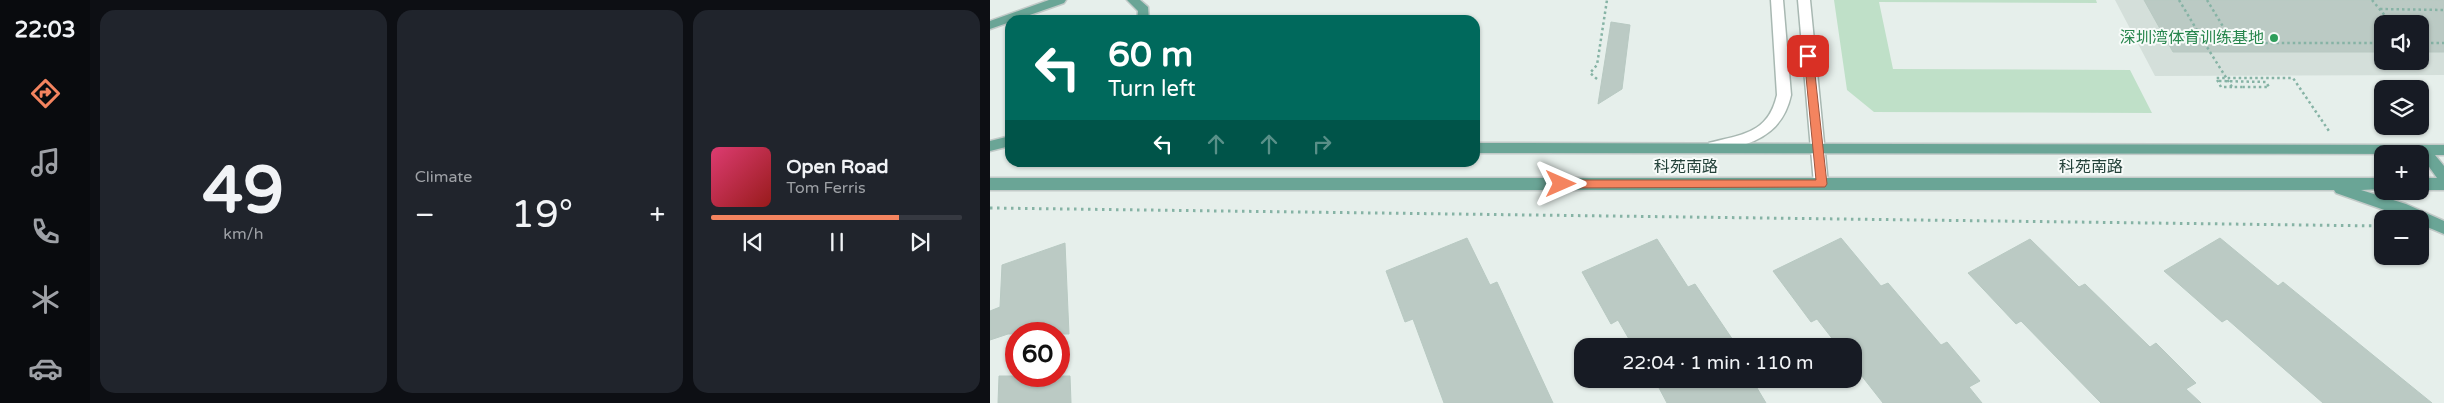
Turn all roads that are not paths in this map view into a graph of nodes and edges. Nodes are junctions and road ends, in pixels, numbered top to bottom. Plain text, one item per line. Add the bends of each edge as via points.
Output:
1 (1060, 0) edge
2 (1133, 0) edge
3 (1777, 0) edge
4 (1804, 0) edge
5 (1018, 15) edge
6 (1144, 15) edge
7 (1005, 20) edge
8 (990, 25) edge
9 (1005, 143) edge
10 (990, 146) edge
11 (1005, 147) edge
12 (1480, 148) edge
13 (1707, 149) junction
14 (1818, 149) junction
15 (2374, 149) edge
16 (2429, 149) edge
17 (2444, 150) edge
18 (2429, 157) edge
19 (2444, 177) edge
20 (990, 184) edge
21 (1822, 184) junction
22 (2321, 184) junction
23 (2374, 184) edge
24 (2429, 184) edge
25 (2444, 184) edge
26 (2444, 228) edge

1 - 5 main road
2 - 6 main road via 1144,10
3 - 13 street via 1784,95 1782,110 1771,125 1757,135
4 - 14 street
7 - 8 main road
9 - 10 main road
10 - 11 main road
12 - 13 main road, 科苑南路
13 - 14 main road, 科苑南路
14 - 15 main road, 科苑南路
14 - 21 street
16 - 17 main road, 科苑南路
18 - 19 main road
20 - 21 main road, 科苑南路
21 - 22 main road, 科苑南路
22 - 23 main road, 科苑南路
22 - 26 main road via 2370,197
24 - 25 main road

